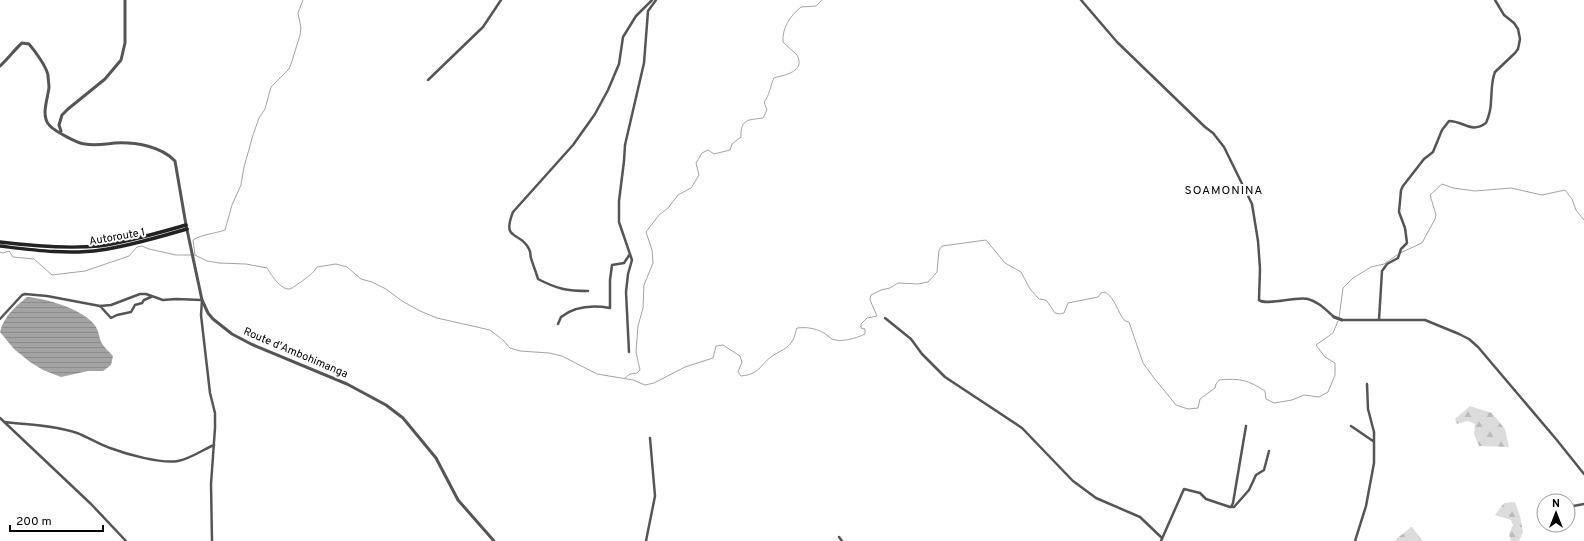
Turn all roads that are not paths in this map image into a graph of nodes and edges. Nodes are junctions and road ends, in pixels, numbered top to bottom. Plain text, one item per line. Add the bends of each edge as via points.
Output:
1 (126, 0) edge
2 (501, 0) edge
3 (652, 0) edge
4 (656, 0) edge
5 (1081, 0) edge
6 (1495, 0) edge
7 (0, 66) edge
8 (428, 80) dead end
9 (59, 121) junction
10 (50, 126) junction
11 (62, 133) junction
12 (186, 227) junction
13 (0, 242) edge
14 (0, 246) edge
15 (630, 254) junction
16 (588, 291) dead end
17 (152, 297) junction
18 (202, 300) junction
19 (100, 306) junction
20 (1334, 317) joint
21 (885, 318) dead end
22 (0, 319) edge
23 (1342, 320) joint
24 (1379, 320) junction
25 (558, 324) dead end
26 (629, 352) dead end
27 (1367, 384) dead end
28 (0, 418) edge
29 (4, 422) junction
30 (1246, 426) dead end
31 (1351, 426) dead end
32 (650, 438) dead end
33 (1373, 441) junction
34 (214, 445) junction
35 (1269, 451) dead end
36 (1584, 474) edge
37 (1230, 507) junction
38 (839, 538) dead end
39 (1162, 539) edge
40 (126, 541) edge
41 (212, 541) edge
42 (494, 541) edge
43 (646, 541) edge
44 (842, 541) edge
45 (1355, 541) edge

1 - 9 street via 126,43 121,60 106,79 68,108
2 - 8 street via 483,27
3 - 16 street via 636,16 623,37 619,64 595,114 573,145 513,212 509,221 513,236 529,248 538,279 568,291
4 - 15 street via 648,11 644,63 625,145 619,201 619,222
5 - 20 street via 1142,68 1213,133 1224,147 1253,209 1260,269 1259,300 1315,301
6 - 24 street via 1504,15 1518,29 1518,49 1493,76 1486,123 1471,128 1449,121 1442,130 1433,152 1424,159 1403,186 1399,212 1406,228 1407,243 1401,249 1398,258 1382,270
7 - 10 street via 22,43 29,44 35,51 48,73 49,87 45,112 46,121
9 - 10 street
9 - 11 street
10 - 11 street, Route d'Ambohimanga
11 - 12 street, Route d'Ambohimanga via 83,144 140,145 156,148 169,155 175,161
12 - 13 main road, Autoroute 1 via 100,246 38,246
12 - 14 main road, Autoroute 1 via 150,240 101,250 37,251
12 - 18 street, Route d'Ambohimanga
15 - 25 street via 624,263 612,265 610,308 595,306 571,311 561,317
15 - 26 street via 632,260 626,292
17 - 18 street via 163,300
17 - 19 street via 140,294 111,305
17 - 19 street via 135,305 131,312 114,318
18 - 34 street via 210,393 215,413
18 - 42 street, Route d'Ambohimanga via 213,319 232,334 347,384 386,405 403,418 436,458 458,500
19 - 22 street via 25,294
20 - 23 street
21 - 39 street via 911,339 919,351 945,377 1022,428 1078,485 1096,498 1140,517
23 - 24 street
24 - 36 street via 1425,320 1469,339 1556,438
27 - 33 street
28 - 29 street
29 - 34 street via 62,428 110,448 144,458 167,461 187,459
29 - 40 street via 91,504
30 - 37 street via 1233,503
31 - 33 street
32 - 43 street via 655,496
33 - 45 street via 1374,463
34 - 41 street via 211,484
35 - 37 street via 1264,470 1256,476 1240,501 1234,507
37 - 39 street via 1206,500 1200,493 1184,489
38 - 44 street

